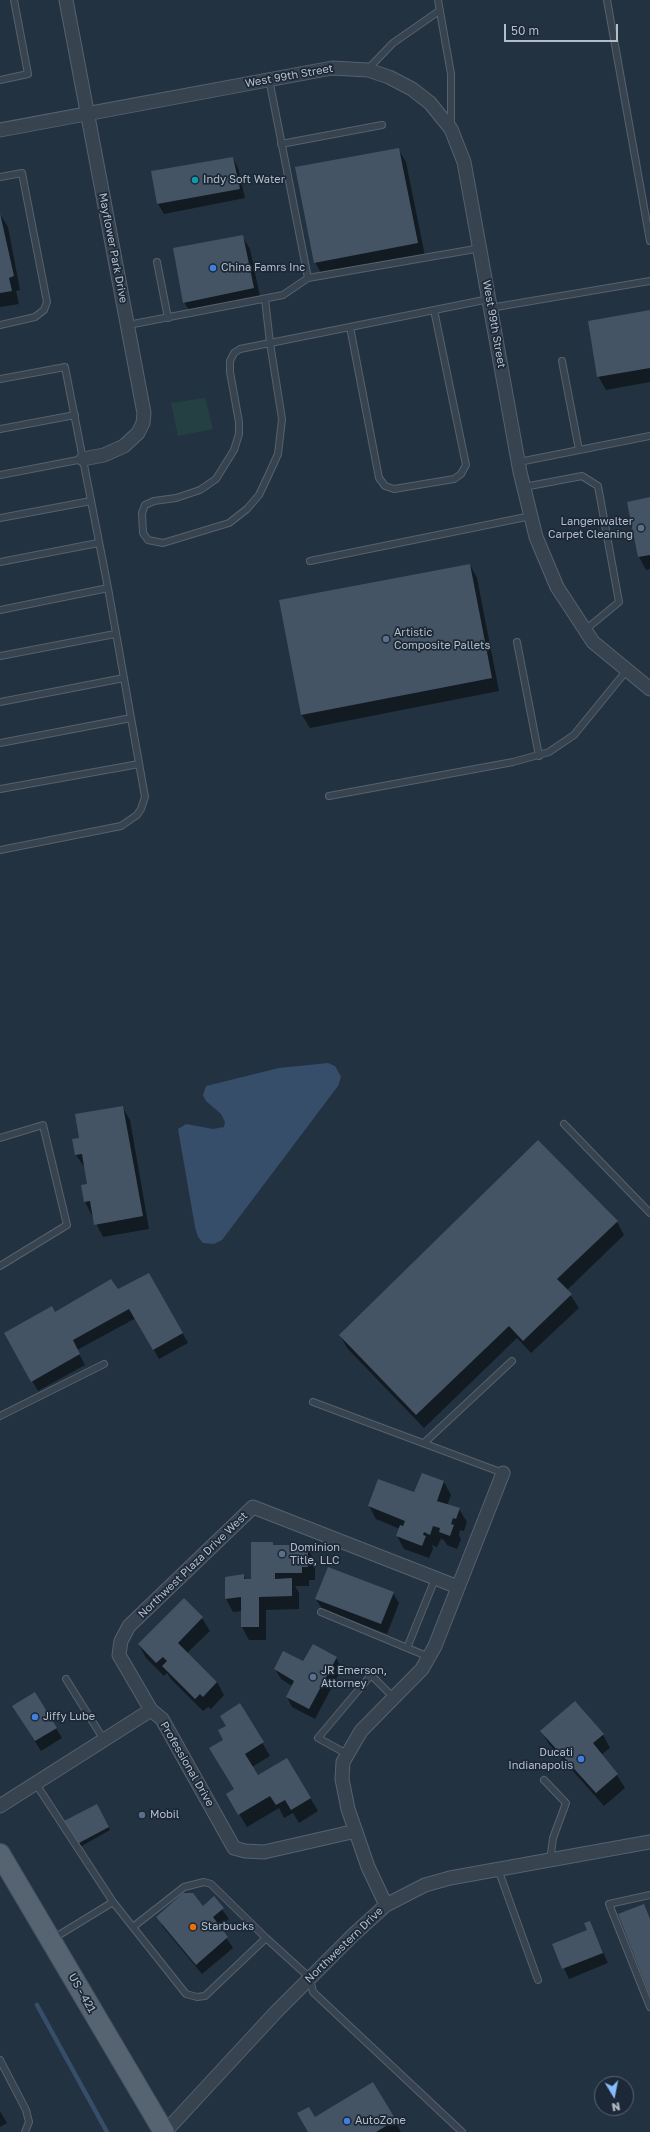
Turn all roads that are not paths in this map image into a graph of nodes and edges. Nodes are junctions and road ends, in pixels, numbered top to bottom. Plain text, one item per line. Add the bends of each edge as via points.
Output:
1 (14, 0) edge
2 (66, 0) edge
3 (438, 0) edge
4 (607, 0) edge
5 (439, 11) junction
6 (368, 70) junction
7 (269, 79) junction
8 (0, 80) edge
9 (88, 113) junction
10 (382, 125) dead end
11 (451, 129) junction
12 (0, 130) edge
13 (281, 144) junction
14 (0, 177) edge
15 (650, 241) edge
16 (481, 248) junction
17 (157, 262) dead end
18 (308, 278) junction
19 (650, 281) edge
20 (265, 299) junction
21 (490, 303) junction
22 (434, 310) junction
23 (168, 318) junction
24 (0, 325) edge
25 (128, 325) junction
26 (350, 327) junction
27 (270, 343) junction
28 (562, 362) dead end
29 (0, 379) edge
30 (75, 416) junction
31 (0, 429) edge
32 (650, 436) edge
33 (580, 450) junction
34 (83, 459) junction
35 (520, 467) junction
36 (0, 475) edge
37 (524, 487) junction
38 (91, 501) junction
39 (531, 516) junction
40 (0, 518) edge
41 (98, 543) junction
42 (310, 560) dead end
43 (0, 562) edge
44 (108, 588) junction
45 (0, 610) edge
46 (585, 630) junction
47 (115, 634) junction
48 (517, 642) dead end
49 (0, 656) edge
50 (627, 670) junction
51 (124, 678) junction
52 (650, 689) edge
53 (0, 702) edge
54 (131, 718) junction
55 (0, 743) edge
56 (539, 756) junction
57 (140, 764) junction
58 (0, 789) edge
59 (329, 796) dead end
60 (0, 850) edge
61 (564, 1124) dead end
62 (0, 1138) edge
63 (650, 1213) edge
64 (0, 1266) edge
65 (512, 1361) dead end
66 (104, 1364) dead end
67 (313, 1402) dead end
68 (0, 1416) edge
69 (424, 1443) junction
70 (503, 1473) joint
71 (436, 1579) junction
72 (458, 1587) junction
73 (321, 1612) dead end
74 (407, 1648) junction
75 (429, 1657) junction
76 (66, 1679) dead end
77 (394, 1698) junction
78 (151, 1710) junction
79 (104, 1740) junction
80 (347, 1754) junction
81 (544, 1780) dead end
82 (36, 1784) junction
83 (0, 1806) edge
84 (356, 1831) junction
85 (650, 1842) edge
86 (0, 1854) edge
87 (550, 1860) junction
88 (498, 1869) junction
89 (650, 1895) edge
90 (113, 1902) junction
91 (386, 1905) junction
92 (133, 1927) junction
93 (266, 1938) junction
94 (51, 1940) junction
95 (310, 1978) junction
96 (538, 1980) dead end
97 (650, 2007) edge
98 (0, 2060) edge
99 (24, 2132) edge
100 (164, 2132) edge
101 (462, 2132) edge

1 - 8 lane via 28,74
2 - 9 street, Mayflower Park Drive
3 - 5 lane
4 - 15 lane
5 - 6 lane via 393,43
5 - 11 lane via 450,74
6 - 7 street, West 99th Street via 332,68
6 - 11 street, West 99th Street via 412,89 430,103
7 - 9 street, West 99th Street
7 - 13 lane
9 - 12 street, West 99th Street
9 - 25 street, Mayflower Park Drive
10 - 13 lane
11 - 16 street, West 99th Street via 464,162
13 - 18 lane
14 - 24 lane via 22,173 47,302 44,310 35,317
16 - 18 lane
16 - 21 street, West 99th Street
17 - 23 lane
18 - 20 lane via 283,295
19 - 21 lane
20 - 23 lane
20 - 27 lane
21 - 22 lane
21 - 35 street, West 99th Street
22 - 26 lane
22 - 26 lane via 466,465 461,474 454,479 394,489 385,486 379,478
23 - 25 lane
25 - 34 street, Mayflower Park Drive via 143,402 143,423 135,436 124,446 104,455
26 - 27 lane
27 - 27 lane via 240,349 234,353 230,361 239,434 228,461 216,479 200,490 145,505 142,513 143,533 148,540 163,543 228,522 247,509 259,495 275,460 281,439 282,419
28 - 33 lane
29 - 30 lane via 65,367
30 - 31 lane
30 - 34 lane
32 - 33 lane
33 - 35 lane
34 - 36 lane
34 - 38 lane
35 - 37 street
37 - 39 street
37 - 46 lane via 582,476 598,486 619,602
38 - 40 lane
38 - 41 lane
39 - 42 lane
39 - 46 street via 536,537 557,587
41 - 43 lane
41 - 44 lane
44 - 45 lane
44 - 47 lane
46 - 50 street via 592,642
47 - 49 lane
47 - 51 lane
48 - 56 lane
50 - 52 street
50 - 56 lane via 574,735
51 - 53 lane
51 - 54 lane
54 - 55 lane
54 - 57 lane
56 - 59 lane
57 - 58 lane
57 - 60 lane via 144,803 137,816 126,823
61 - 63 lane
62 - 64 lane via 44,1124 67,1225
65 - 69 lane
66 - 68 lane
67 - 69 lane
69 - 70 lane
70 - 72 street
71 - 72 street, Northwest Plaza Drive West
71 - 74 lane
71 - 78 street, Northwest Plaza Drive West via 253,1507 129,1626 121,1641 119,1655
72 - 75 street
73 - 74 lane
74 - 75 lane
75 - 77 street via 422,1669
76 - 79 lane
77 - 80 street via 361,1731
77 - 80 lane via 371,1675 318,1738
78 - 79 street
78 - 84 street, Professional Drive via 162,1719 234,1848 264,1852
79 - 82 street
80 - 84 street via 343,1762 342,1779
81 - 87 lane via 566,1803 553,1838
82 - 83 street
82 - 90 lane
84 - 91 street via 368,1867
85 - 87 street, Northwestern Drive
86 - 94 main road, US - 421
87 - 88 street, Northwestern Drive
88 - 91 street, Northwestern Drive via 425,1885
88 - 96 lane
89 - 97 lane via 609,1904
90 - 92 lane
90 - 94 lane
91 - 95 street, Northwestern Drive
92 - 93 lane via 184,1887 204,1882 211,1884
92 - 93 lane via 186,1994 197,1997 205,1996
93 - 95 lane
94 - 100 main road, US - 421
95 - 100 street, Northwestern Drive
95 - 101 lane via 313,1992
98 - 99 lane via 26,2110 29,2122

